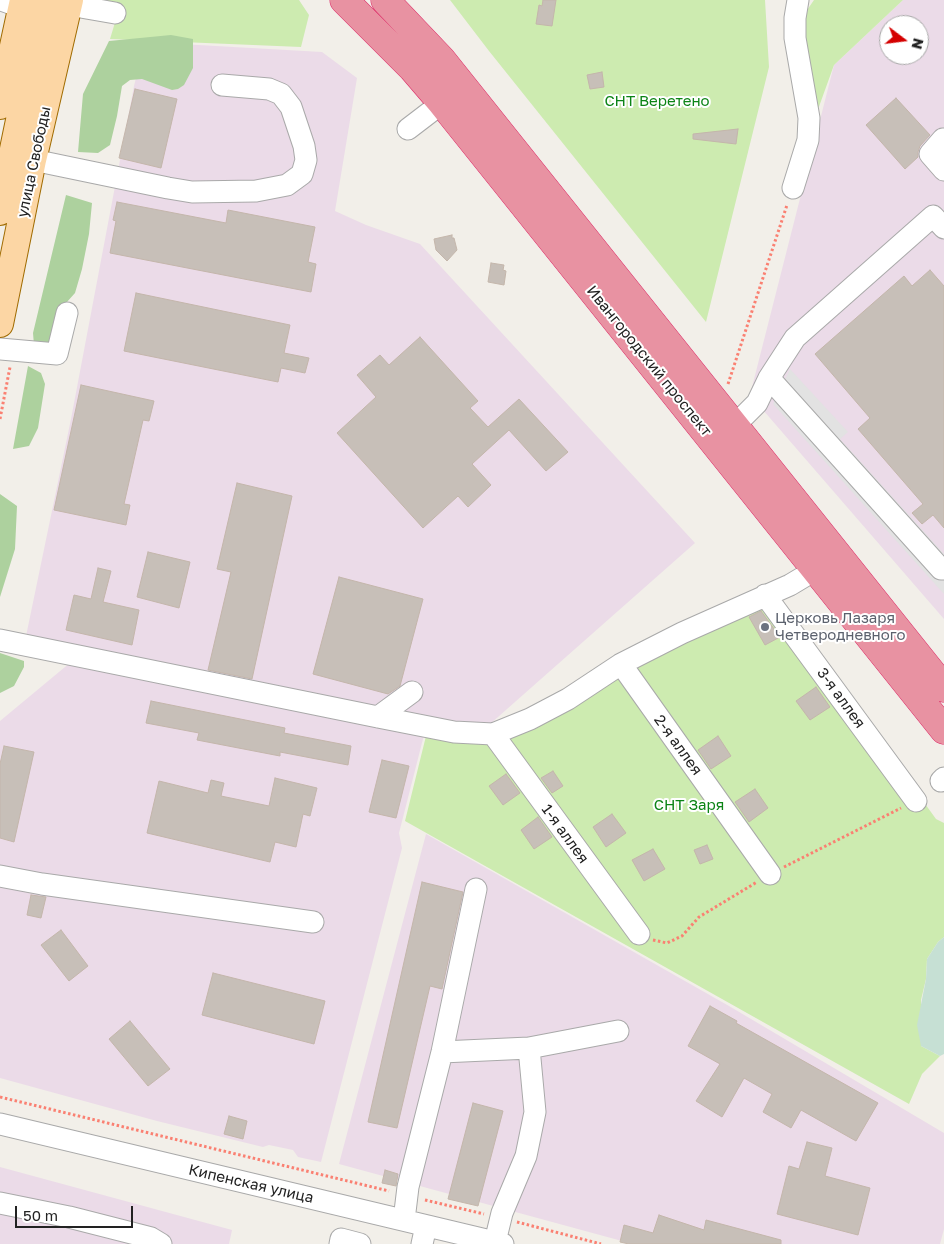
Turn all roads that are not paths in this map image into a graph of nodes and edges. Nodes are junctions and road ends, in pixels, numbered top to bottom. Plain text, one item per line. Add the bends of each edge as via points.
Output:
1 (344, 0) edge
2 (798, 0) edge
3 (38, 2) edge
4 (394, 2) edge
5 (115, 13) dead end
6 (222, 85) dead end
7 (442, 103) junction
8 (0, 106) edge
9 (408, 129) dead end
10 (943, 139) edge
11 (34, 160) junction
12 (944, 170) edge
13 (793, 188) road end
14 (0, 212) edge
15 (944, 228) edge
16 (67, 313) dead end
17 (0, 324) edge
18 (0, 349) edge
19 (769, 378) junction
20 (734, 426) junction
21 (944, 569) edge
22 (815, 570) junction
23 (765, 595) junction
24 (0, 640) edge
25 (621, 664) junction
26 (944, 688) edge
27 (412, 692) dead end
28 (378, 717) junction
29 (944, 730) edge
30 (493, 734) junction
31 (916, 801) dead end
32 (770, 874) dead end
33 (0, 876) edge
34 (476, 889) dead end
35 (313, 922) dead end
36 (639, 934) dead end
37 (618, 1031) dead end
38 (529, 1048) junction
39 (442, 1052) junction
40 (0, 1124) edge
41 (0, 1203) edge
42 (404, 1220) junction
43 (424, 1235) edge
44 (499, 1243) edge
45 (161, 1244) edge
46 (340, 1244) edge
47 (360, 1244) edge

1 - 7 highway, Ивангородский проспект
2 - 13 street via 796,38 809,118 808,140
3 - 5 street
3 - 8 main road
3 - 11 main road, улица Свободы
3 - 14 main road, улица Свободы
4 - 20 highway, Ивангородский проспект
6 - 11 street via 270,89 281,94 290,107 304,146 306,160 302,174 287,185 256,191 192,192
7 - 9 street
7 - 22 highway, Ивангородский проспект
10 - 12 street via 930,154
11 - 17 main road, улица Свободы
15 - 19 street via 933,216 795,338
16 - 18 street via 57,354
19 - 20 street via 757,403
19 - 21 street
20 - 26 highway, Ивангородский проспект
22 - 23 street
22 - 29 highway, Ивангородский проспект
23 - 25 street
23 - 31 street, 3-я аллея
24 - 28 street
25 - 30 street via 568,699
25 - 32 street, 2-я аллея
27 - 28 street
28 - 30 street via 454,732
30 - 36 street, 1-я аллея
33 - 35 street
34 - 39 street
37 - 38 street
38 - 39 street
38 - 44 street via 535,1112 526,1156 501,1218
39 - 42 street
40 - 42 street, Кипенская улица
41 - 45 street via 69,1217 151,1238
42 - 43 street, Кипенская улица
43 - 44 street, Кипенская улица
46 - 47 street via 341,1239

